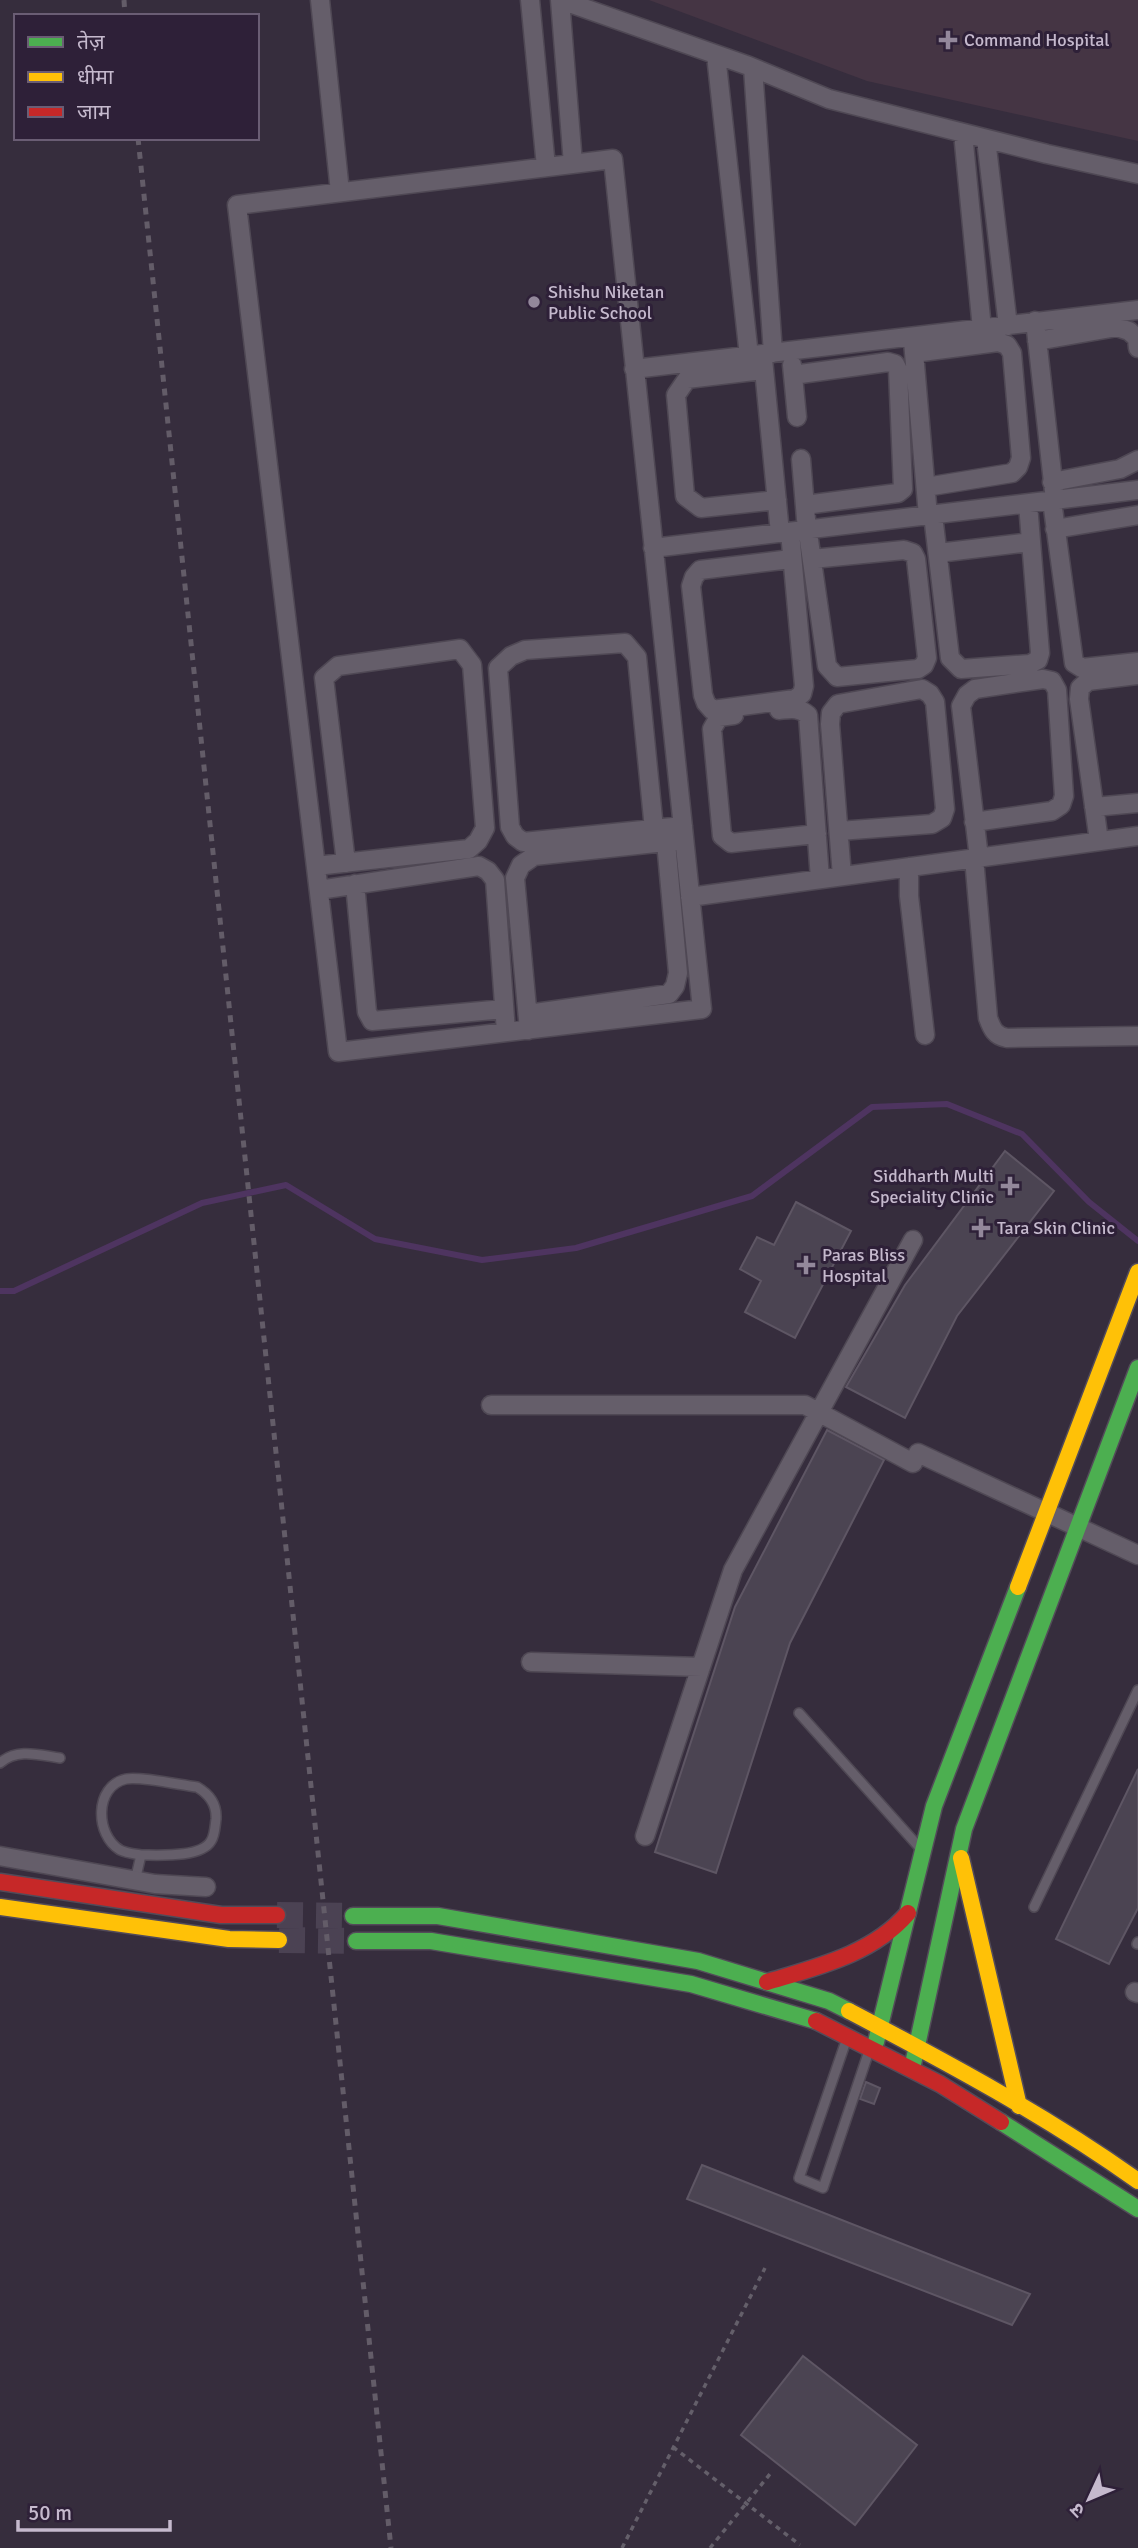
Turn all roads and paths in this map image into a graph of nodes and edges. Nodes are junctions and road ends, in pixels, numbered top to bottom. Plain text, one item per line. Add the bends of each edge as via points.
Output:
1 (320, 0) edge
2 (530, 0) edge
3 (560, 0) edge
4 (716, 55) junction
5 (752, 68) junction
6 (963, 133) junction
7 (986, 139) junction
8 (573, 164) junction
9 (546, 167) junction
10 (1138, 174) edge
11 (340, 192) junction
12 (1138, 310) edge
13 (1035, 321) junction
14 (1008, 326) junction
15 (982, 329) junction
16 (1037, 341) junction
17 (913, 345) junction
18 (1138, 348) edge
19 (768, 357) junction
20 (634, 369) junction
21 (793, 374) junction
22 (797, 417) dead end
23 (801, 459) dead end
24 (1138, 460) edge
25 (1052, 482) junction
26 (926, 486) junction
27 (1138, 490) edge
28 (777, 500) junction
29 (1053, 500) junction
30 (1028, 504) junction
31 (805, 505) junction
32 (931, 515) junction
33 (1138, 515) edge
34 (1055, 529) junction
35 (808, 530) junction
36 (785, 533) junction
37 (1031, 542) junction
38 (653, 548) junction
39 (938, 553) junction
40 (791, 559) junction
41 (813, 559) junction
42 (1138, 662) edge
43 (1138, 675) edge
44 (1138, 803) edge
45 (1094, 807) junction
46 (974, 822) junction
47 (839, 831) junction
48 (672, 834) junction
49 (817, 834) junction
50 (1138, 836) edge
51 (1099, 841) junction
52 (976, 858) junction
53 (346, 863) junction
54 (316, 866) junction
55 (909, 867) junction
56 (842, 876) junction
57 (820, 879) junction
58 (355, 884) junction
59 (319, 890) junction
60 (690, 897) junction
61 (504, 1009) junction
62 (528, 1022) junction
63 (506, 1032) junction
64 (925, 1035) dead end
65 (1138, 1035) edge
66 (913, 1240) dead end
67 (1137, 1276) edge
68 (1138, 1368) edge
69 (491, 1405) dead end
70 (818, 1412) junction
71 (1046, 1512) junction
72 (1078, 1526) junction
73 (1138, 1555) edge
74 (531, 1662) dead end
75 (701, 1667) junction
76 (1138, 1689) edge
77 (799, 1713) dead end
78 (60, 1758) dead end
79 (0, 1763) edge
80 (645, 1836) dead end
81 (959, 1849) junction
82 (923, 1851) junction
83 (141, 1855) junction
84 (0, 1856) edge
85 (135, 1881) junction
86 (0, 1882) edge
87 (206, 1888) dead end
88 (0, 1907) edge
89 (1034, 1907) dead end
90 (908, 1913) junction
91 (278, 1915) tunnel mouth
92 (353, 1916) tunnel mouth
93 (279, 1940) tunnel mouth
94 (356, 1941) tunnel mouth
95 (767, 1982) junction
96 (880, 2028) junction
97 (847, 2037) junction
98 (916, 2047) junction
99 (872, 2049) junction
100 (912, 2069) junction
101 (1019, 2106) junction
102 (1138, 2181) edge
103 (1138, 2209) edge
104 (765, 2268) dead end
105 (673, 2447) junction
106 (770, 2474) dead end
107 (746, 2503) junction
108 (800, 2545) dead end
109 (622, 2548) edge
110 (710, 2548) edge

1 - 11 street
2 - 9 street
3 - 4 street
3 - 8 street
4 - 5 street
4 - 19 street
5 - 6 street via 830,99
5 - 19 street
6 - 7 street
6 - 15 street
7 - 10 street
7 - 14 street
8 - 9 street
8 - 20 street via 612,159
9 - 11 street
11 - 54 street via 237,205
12 - 13 street
13 - 14 street
13 - 16 street
14 - 15 street
15 - 17 street
16 - 18 street via 1117,327 1137,338
16 - 25 street
17 - 19 street
17 - 26 street
17 - 26 street via 998,342 1012,353 1018,467 1012,472
19 - 20 street
19 - 21 street
19 - 28 street
19 - 28 street via 687,379 676,395 685,496 701,508
20 - 38 street
21 - 22 street
21 - 31 street via 888,362 895,363 898,370 903,489 898,494
23 - 31 street
24 - 25 street via 1120,469
25 - 29 street
26 - 32 street
27 - 29 street
28 - 36 street
29 - 30 street
29 - 34 street
30 - 32 street
30 - 37 street
31 - 35 street
32 - 35 street
32 - 39 street
33 - 34 street
34 - 42 street via 1074,663 1082,668
35 - 36 street
35 - 41 street
36 - 38 street
36 - 40 street
37 - 39 street
37 - 39 street via 1040,653 1030,664 961,669 955,665 950,658
38 - 48 street
40 - 40 street via 802,694 795,699 712,710 703,695 691,586 694,577 701,570
41 - 41 street via 830,672 837,677 924,665 927,658 912,553
43 - 45 street via 1088,681 1080,688
44 - 45 street
45 - 51 street
46 - 46 street via 961,706 967,695 975,689 1052,681 1058,703 1061,805 1052,811
46 - 52 street
47 - 47 street via 831,713 838,704 922,689 935,702 945,809 942,818 932,824
47 - 56 street
48 - 48 street via 523,842 515,836 510,827 498,668 525,650 625,643 631,648 637,657
48 - 60 street
48 - 62 street via 678,973 669,994
48 - 62 street via 534,856 521,865 515,878
49 - 49 street via 808,715 795,708 719,717 712,729 722,836 731,843
49 - 57 street
50 - 51 street
51 - 52 street
52 - 55 street
52 - 65 street via 988,1018 995,1033 1007,1038
53 - 53 street via 324,678 338,666 460,649 472,665 485,828 469,849
53 - 54 street
54 - 59 street
55 - 56 street
55 - 64 street
56 - 57 street
57 - 60 street
58 - 59 street
58 - 61 street via 367,1012 372,1021
58 - 61 street via 479,866 488,871 495,880
59 - 63 street via 338,1052
60 - 62 street via 702,1009
61 - 63 street
62 - 63 street
66 - 70 street
67 - 71 street
68 - 72 street
69 - 70 street via 805,1405
70 - 71 street
70 - 75 street via 733,1570
71 - 72 street
71 - 82 street via 934,1806
72 - 73 street
72 - 81 street
74 - 75 street
75 - 80 street
76 - 89 lane
77 - 82 lane
78 - 79 lane via 19,1754
81 - 98 street
81 - 101 street
82 - 90 street
83 - 83 lane via 120,1850 101,1826 104,1798 113,1784 128,1779 205,1791 216,1811 208,1845 180,1854
83 - 85 lane
84 - 85 street
85 - 87 street
86 - 91 street via 221,1915
88 - 93 street via 229,1939
90 - 95 street via 889,1932 862,1947
90 - 96 street
92 - 95 street via 438,1916 698,1961
94 - 97 street via 431,1941 691,1984 819,2022
95 - 96 street via 830,2001
96 - 98 street
96 - 99 street
97 - 99 street
97 - 99 lane via 799,2178 823,2188
98 - 100 street
98 - 101 street
99 - 100 street
100 - 103 street
101 - 102 street
104 - 105 path
105 - 107 path
105 - 109 path
106 - 107 path
107 - 108 path
107 - 110 path

